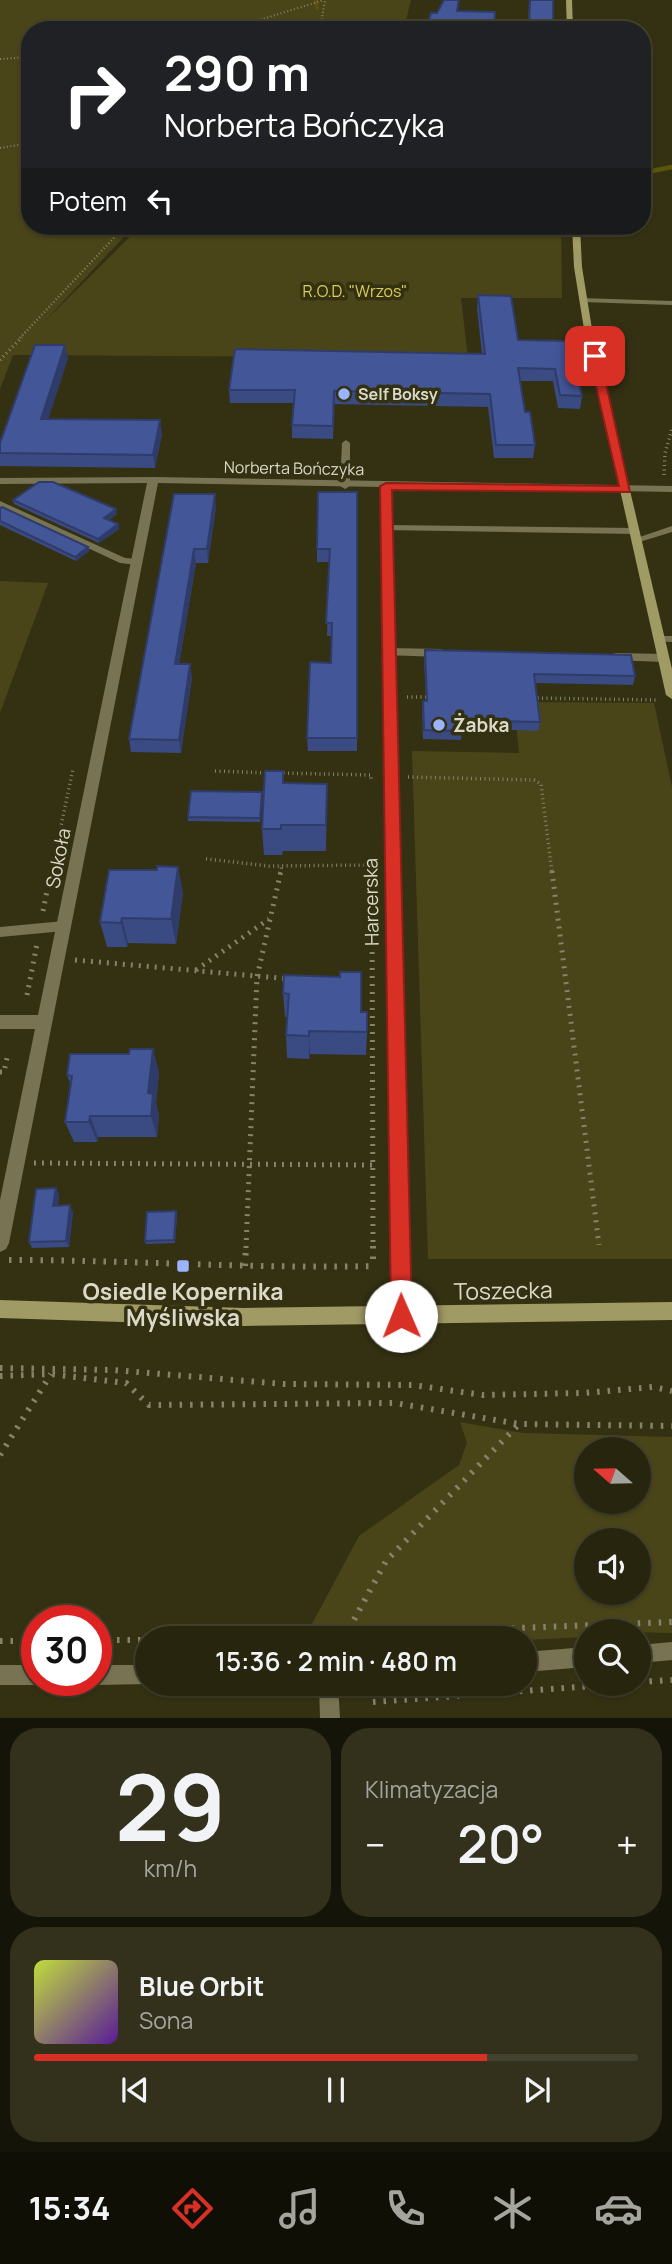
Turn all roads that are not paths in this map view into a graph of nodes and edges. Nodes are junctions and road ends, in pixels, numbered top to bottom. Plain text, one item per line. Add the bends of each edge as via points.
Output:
1 (569, 0) edge
2 (570, 21) edge
3 (577, 235) edge
4 (583, 299) junction
5 (672, 303) edge
6 (346, 443) dead end
7 (153, 480) junction
8 (0, 481) edge
9 (345, 486) junction
10 (386, 486) junction
11 (626, 489) junction
12 (672, 489) edge
13 (0, 504) edge
14 (387, 528) junction
15 (672, 529) edge
16 (635, 536) junction
17 (137, 562) junction
18 (659, 639) junction
19 (672, 639) edge
20 (389, 652) junction
21 (456, 654) edge
22 (608, 657) edge
23 (664, 658) junction
24 (672, 698) edge
25 (64, 926) junction
26 (0, 932) edge
27 (0, 1022) edge
28 (44, 1022) junction
29 (0, 1243) edge
30 (0, 1309) edge
31 (672, 1311) edge
32 (401, 1316) junction
33 (672, 1651) edge
34 (651, 1653) edge
35 (574, 1658) edge
36 (537, 1661) edge
37 (0, 1675) edge
38 (21, 1675) edge
39 (112, 1675) edge
40 (135, 1675) edge
41 (329, 1696) edge
42 (330, 1718) edge

1 - 2 street
3 - 4 street
4 - 5 lane
4 - 11 street
6 - 9 lane
7 - 8 street, Norberta Bończyka
7 - 9 street, Norberta Bończyka
7 - 17 street, Sokoła
9 - 10 street, Norberta Bończyka
10 - 11 street, Norberta Bończyka
10 - 14 street, Harcerska
11 - 12 street, Norberta Bończyka
11 - 16 street
13 - 17 lane via 123,561
14 - 16 lane
14 - 20 street, Harcerska
15 - 16 lane
16 - 18 street
17 - 25 street, Sokoła
18 - 19 lane
18 - 23 street
20 - 21 lane
20 - 32 street, Harcerska
22 - 23 lane
23 - 24 street
25 - 26 lane
25 - 28 street, Sokoła
27 - 28 street
28 - 29 street, Sokoła
30 - 32 street, Toszecka via 244,1317
31 - 32 street, Toszecka
33 - 34 lane
35 - 36 lane
37 - 38 lane
39 - 40 lane
41 - 42 lane

